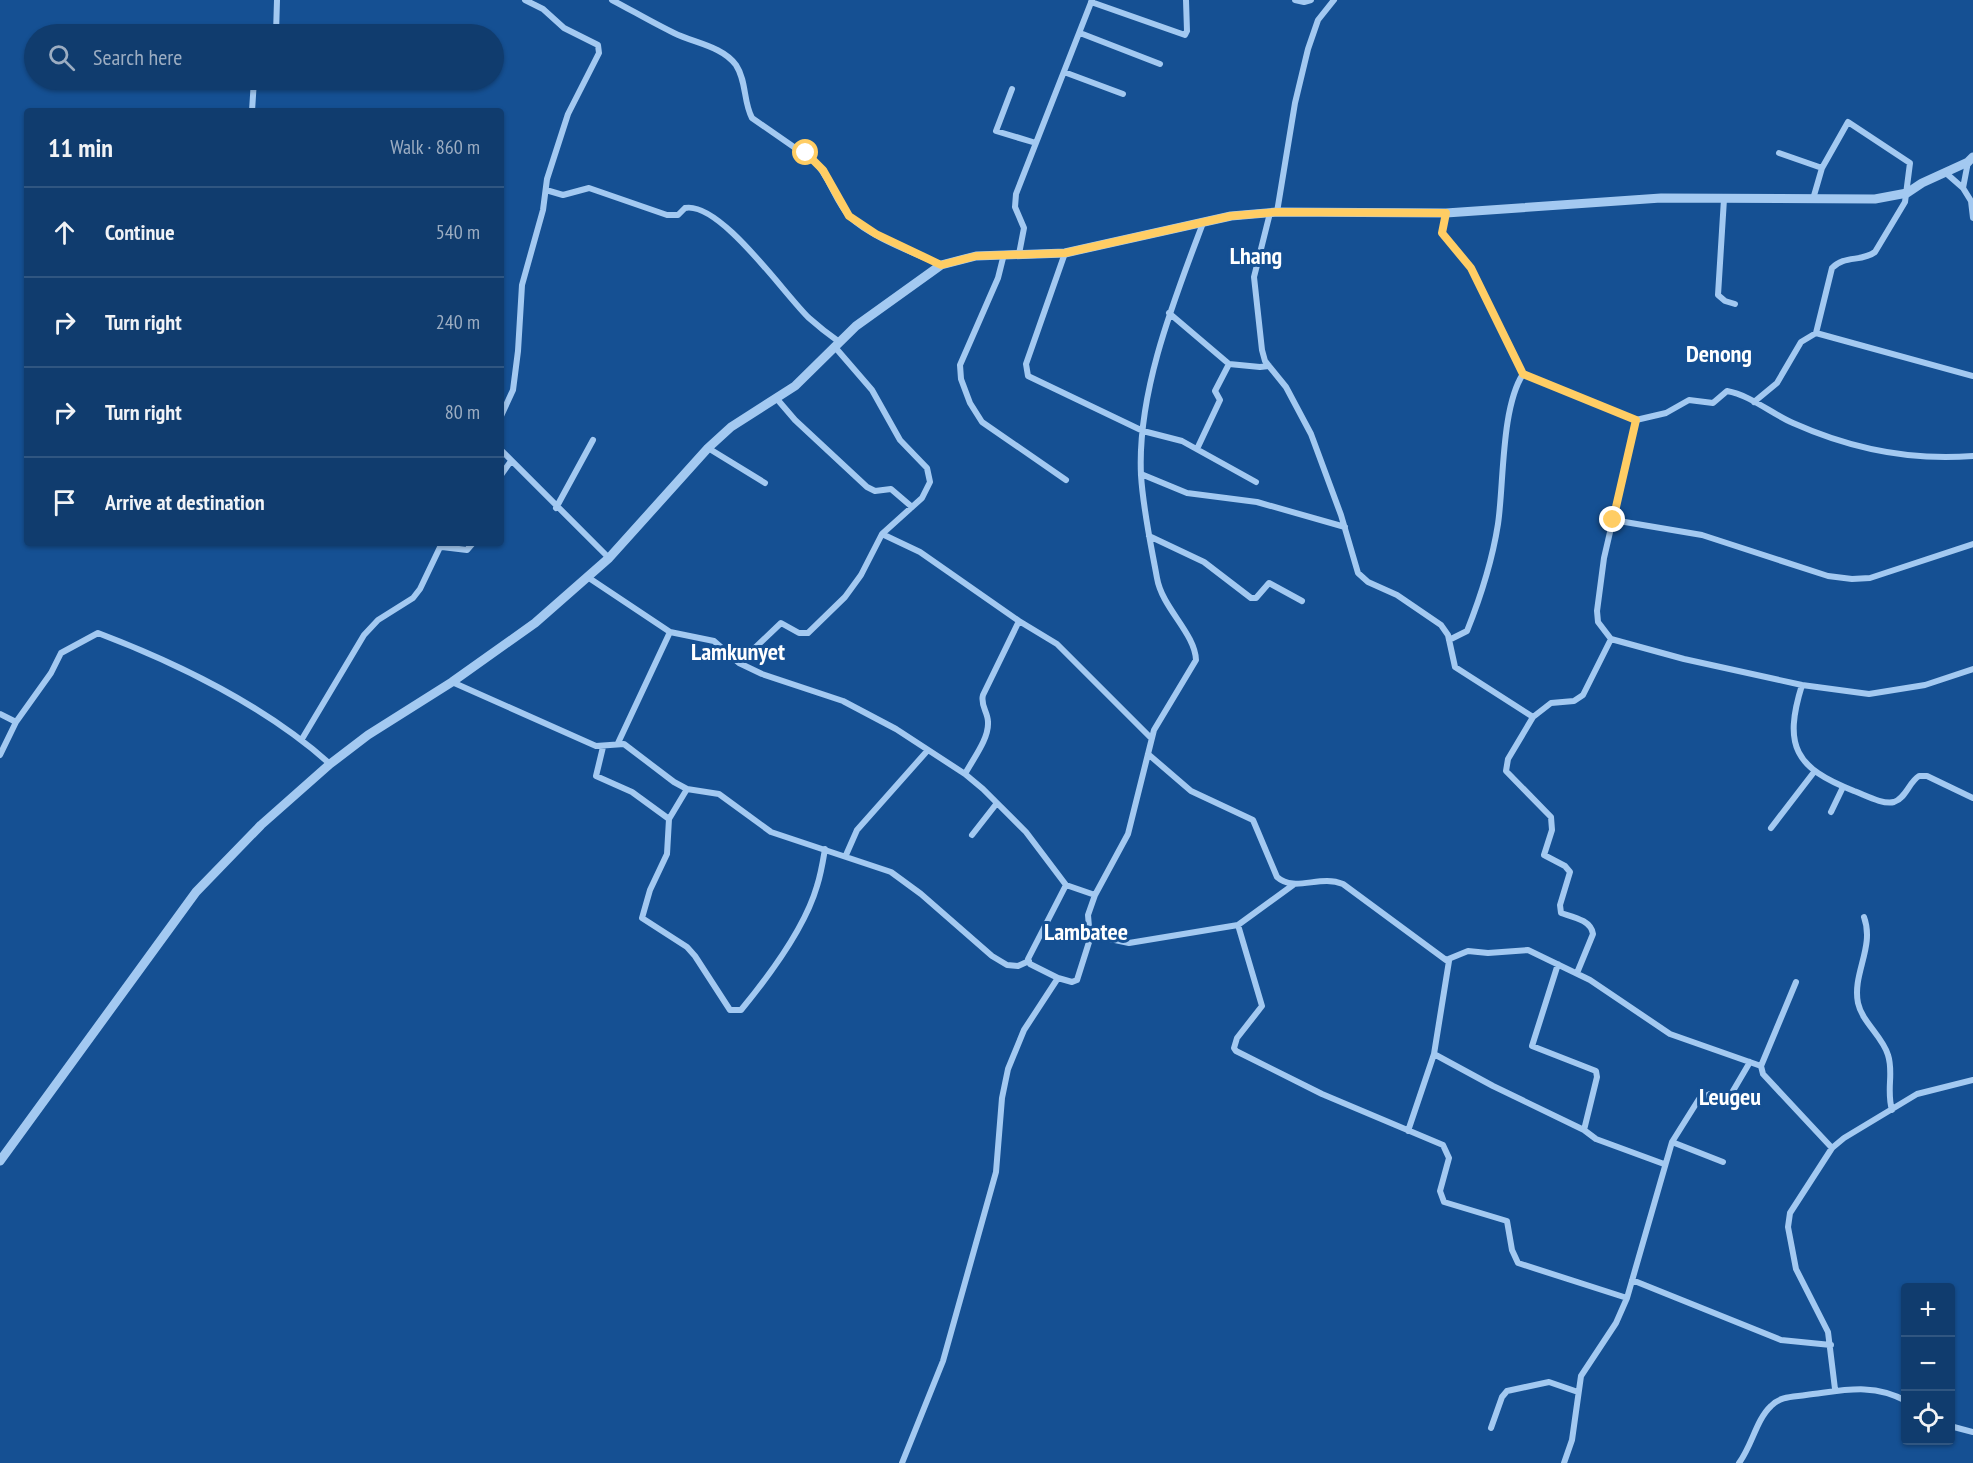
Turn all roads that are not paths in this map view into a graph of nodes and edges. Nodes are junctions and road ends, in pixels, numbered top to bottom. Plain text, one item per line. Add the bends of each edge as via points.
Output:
1 (277, 0) edge
2 (525, 0) edge
3 (612, 0) edge
4 (1186, 0) edge
5 (1295, 0) edge
6 (1311, 0) edge
7 (1335, 0) edge
8 (1092, 1) edge
9 (276, 24) edge
10 (1080, 33) junction
11 (1160, 64) dead end
12 (1064, 72) junction
13 (1012, 89) dead end
14 (253, 90) edge
15 (1123, 94) dead end
16 (252, 108) edge
17 (1036, 143) junction
18 (1779, 153) dead end
19 (1971, 160) edge
20 (1822, 168) junction
21 (1947, 174) junction
22 (1963, 188) junction
23 (546, 190) junction
24 (1906, 193) junction
25 (1724, 199) junction
26 (1813, 199) junction
27 (1972, 201) edge
28 (1274, 212) junction
29 (1446, 213) junction
30 (1973, 218) edge
31 (1203, 223) junction
32 (1065, 253) junction
33 (1004, 254) junction
34 (1019, 254) junction
35 (941, 265) junction
36 (1735, 304) dead end
37 (1169, 313) junction
38 (1815, 333) junction
39 (835, 344) junction
40 (1229, 364) junction
41 (1269, 366) junction
42 (1523, 374) junction
43 (1973, 376) edge
44 (777, 399) junction
45 (1754, 402) junction
46 (504, 410) edge
47 (1636, 420) junction
48 (1143, 430) junction
49 (593, 440) dead end
50 (708, 448) junction
51 (1197, 449) junction
52 (504, 453) edge
53 (1973, 456) edge
54 (511, 461) junction
55 (504, 472) edge
56 (1141, 474) junction
57 (1066, 480) dead end
58 (1256, 482) dead end
59 (765, 483) dead end
60 (912, 507) junction
61 (556, 508) junction
62 (1613, 520) junction
63 (1345, 527) junction
64 (882, 534) junction
65 (1149, 536) junction
66 (1973, 544) edge
67 (441, 546) edge
68 (447, 546) edge
69 (470, 546) edge
70 (609, 558) junction
71 (589, 578) junction
72 (1302, 601) dead end
73 (1019, 621) junction
74 (670, 632) junction
75 (1611, 639) junction
76 (1449, 640) junction
77 (739, 663) junction
78 (1973, 669) edge
79 (452, 682) junction
80 (1802, 686) junction
81 (0, 714) edge
82 (1533, 717) junction
83 (16, 722) junction
84 (1151, 738) junction
85 (302, 739) junction
86 (618, 743) junction
87 (603, 747) junction
88 (928, 750) junction
89 (1148, 754) junction
90 (0, 755) edge
91 (330, 764) junction
92 (1814, 772) junction
93 (965, 774) junction
94 (1843, 787) junction
95 (687, 789) junction
96 (1973, 798) edge
97 (997, 802) junction
98 (1831, 812) dead end
99 (669, 819) junction
100 (1771, 828) dead end
101 (972, 834) dead end
102 (825, 849) junction
103 (846, 855) junction
104 (1066, 885) junction
105 (1293, 885) junction
106 (1095, 895) junction
107 (1864, 917) dead end
108 (1238, 925) junction
109 (1091, 935) junction
110 (1029, 961) junction
111 (1449, 961) junction
112 (1558, 964) junction
113 (1576, 973) junction
114 (1058, 978) junction
115 (1796, 982) dead end
116 (1434, 1054) junction
117 (1750, 1062) junction
118 (1761, 1066) junction
119 (1973, 1080) edge
120 (1892, 1110) junction
121 (1584, 1130) junction
122 (1408, 1131) junction
123 (1672, 1142) junction
124 (1832, 1148) junction
125 (0, 1161) edge
126 (1723, 1162) dead end
127 (1664, 1164) junction
128 (1632, 1280) junction
129 (1627, 1298) junction
130 (1831, 1345) junction
131 (1835, 1389) junction
132 (1578, 1392) junction
133 (1901, 1399) edge
134 (1955, 1427) edge
135 (1491, 1428) dead end
136 (1973, 1432) edge
137 (902, 1463) edge
138 (1564, 1463) edge
139 (1739, 1463) edge

1 - 9 street
2 - 23 street via 599,47 568,114
3 - 35 street via 732,60 743,78 752,118 806,153 823,170 849,216 876,234
4 - 8 street via 1185,35
5 - 6 street
7 - 28 street via 1318,20 1308,49
8 - 10 street
10 - 11 street
10 - 12 street
12 - 15 street
12 - 17 street
13 - 17 street via 996,131
14 - 16 street
17 - 34 street via 1016,194 1015,207 1024,228
18 - 20 street
19 - 21 street
19 - 22 street
20 - 24 street via 1845,123 1850,121 1909,161
20 - 26 street
21 - 22 street
21 - 24 street
22 - 27 street
23 - 39 street via 563,195 589,188 668,215 678,215 685,208 699,208 732,231
23 - 46 street via 522,285 513,390
24 - 26 street via 1867,200
24 - 38 street via 1873,254 1840,261 1832,268
25 - 26 street
25 - 29 street via 1652,198
25 - 36 street via 1718,295
27 - 30 street
28 - 29 street
28 - 31 street
28 - 41 street via 1254,277 1262,350
29 - 42 street via 1442,233 1471,268
31 - 32 street
31 - 37 street
32 - 34 street
32 - 48 street via 1026,364 1026,374
33 - 34 street
33 - 35 street
33 - 57 street via 998,278 960,365 961,379 982,422
35 - 39 street
37 - 40 street
37 - 48 street
38 - 43 street
38 - 45 street via 1801,342 1777,383
39 - 44 street
39 - 60 street via 872,390 900,440 931,476 927,489
40 - 41 street
40 - 51 street via 1215,391 1220,400
41 - 63 street via 1286,387 1311,434
42 - 47 street
42 - 76 street via 1512,396 1498,523 1482,595 1467,631
44 - 50 street via 731,427
44 - 60 street via 867,487 875,491 891,489
45 - 47 street via 1727,391 1713,403 1689,400 1666,413
45 - 53 street via 1798,425 1851,445 1898,454
47 - 62 street
48 - 51 street
48 - 56 street
49 - 61 street
50 - 59 street
50 - 70 street
51 - 58 street
52 - 54 street
54 - 55 street
54 - 61 street
56 - 63 street via 1194,495 1257,502
56 - 65 street
60 - 64 street
61 - 70 street
62 - 66 street via 1702,535 1828,576 1852,579 1870,578
62 - 75 street via 1597,617
63 - 76 street via 1358,573 1427,614 1446,629
64 - 73 street via 920,552
64 - 77 street via 845,597 808,633 799,633 781,623
65 - 72 street via 1203,562 1251,598 1256,598 1269,583
65 - 84 street via 1160,591 1192,645 1196,660
67 - 85 street via 413,598 378,620 364,635
68 - 69 street via 467,550
70 - 71 street
71 - 74 street
71 - 79 street via 535,624
73 - 84 street via 1064,649
73 - 93 street via 983,695 987,732
74 - 77 street via 714,641
74 - 86 street
75 - 80 street
75 - 82 street via 1583,695 1574,701 1551,704
76 - 82 street via 1455,667
77 - 88 street via 843,701
78 - 80 street via 1925,685 1869,694
79 - 87 street
79 - 91 street
80 - 92 street via 1792,733 1800,754
81 - 83 street
82 - 113 street via 1508,759 1506,771 1551,817 1552,830 1544,855 1570,872 1561,912 1592,928
83 - 85 street via 61,653 98,633 148,651
83 - 90 street
84 - 89 street
85 - 91 street
86 - 87 street
86 - 95 street via 631,748
87 - 99 street via 596,776 632,792
88 - 93 street
88 - 103 street via 856,830
89 - 105 street via 1191,791 1253,820 1277,877
89 - 106 street via 1128,834
91 - 125 street via 261,825 196,892
92 - 94 street
92 - 100 street
93 - 97 street
94 - 96 street via 1893,802 1919,776
94 - 98 street
95 - 99 street
95 - 102 street via 719,794 771,832
97 - 101 street
97 - 104 street via 1026,832
99 - 102 street via 668,854 650,890 642,918 687,947 733,1012 741,1010 759,988 804,919 817,887
102 - 103 street
103 - 110 street via 891,872 1007,965
104 - 106 street
104 - 110 street via 1030,952
105 - 108 street
105 - 111 street via 1322,879 1343,884
106 - 109 street via 1088,920
107 - 120 street via 1868,929 1857,994 1859,1006 1888,1054
108 - 109 street via 1129,943
108 - 122 street via 1262,1006 1237,1038 1236,1051
109 - 114 street via 1077,980
110 - 114 street
111 - 112 street via 1468,951 1488,953 1520,948
111 - 116 street
112 - 113 street
112 - 121 street via 1532,1046 1596,1071
113 - 117 street via 1670,1034
114 - 137 street via 1024,1030 1008,1069 996,1172 943,1361
115 - 118 street
116 - 121 street
116 - 122 street
117 - 118 street
117 - 123 street via 1730,1096 1710,1094 1700,1099
118 - 124 street via 1766,1079
119 - 120 street via 1917,1094
120 - 124 street
121 - 127 street via 1596,1139
122 - 129 street via 1448,1150 1440,1191 1444,1202 1507,1221 1518,1263
123 - 126 street
123 - 127 street
124 - 130 street via 1796,1202 1788,1227 1802,1286 1825,1323
127 - 128 street
128 - 129 street
128 - 130 street via 1781,1340
129 - 132 street via 1616,1323 1581,1376
130 - 131 street
131 - 133 street via 1890,1392
131 - 139 street via 1779,1399 1768,1409
132 - 135 street via 1549,1382 1507,1391
132 - 138 street via 1572,1440
134 - 136 street

